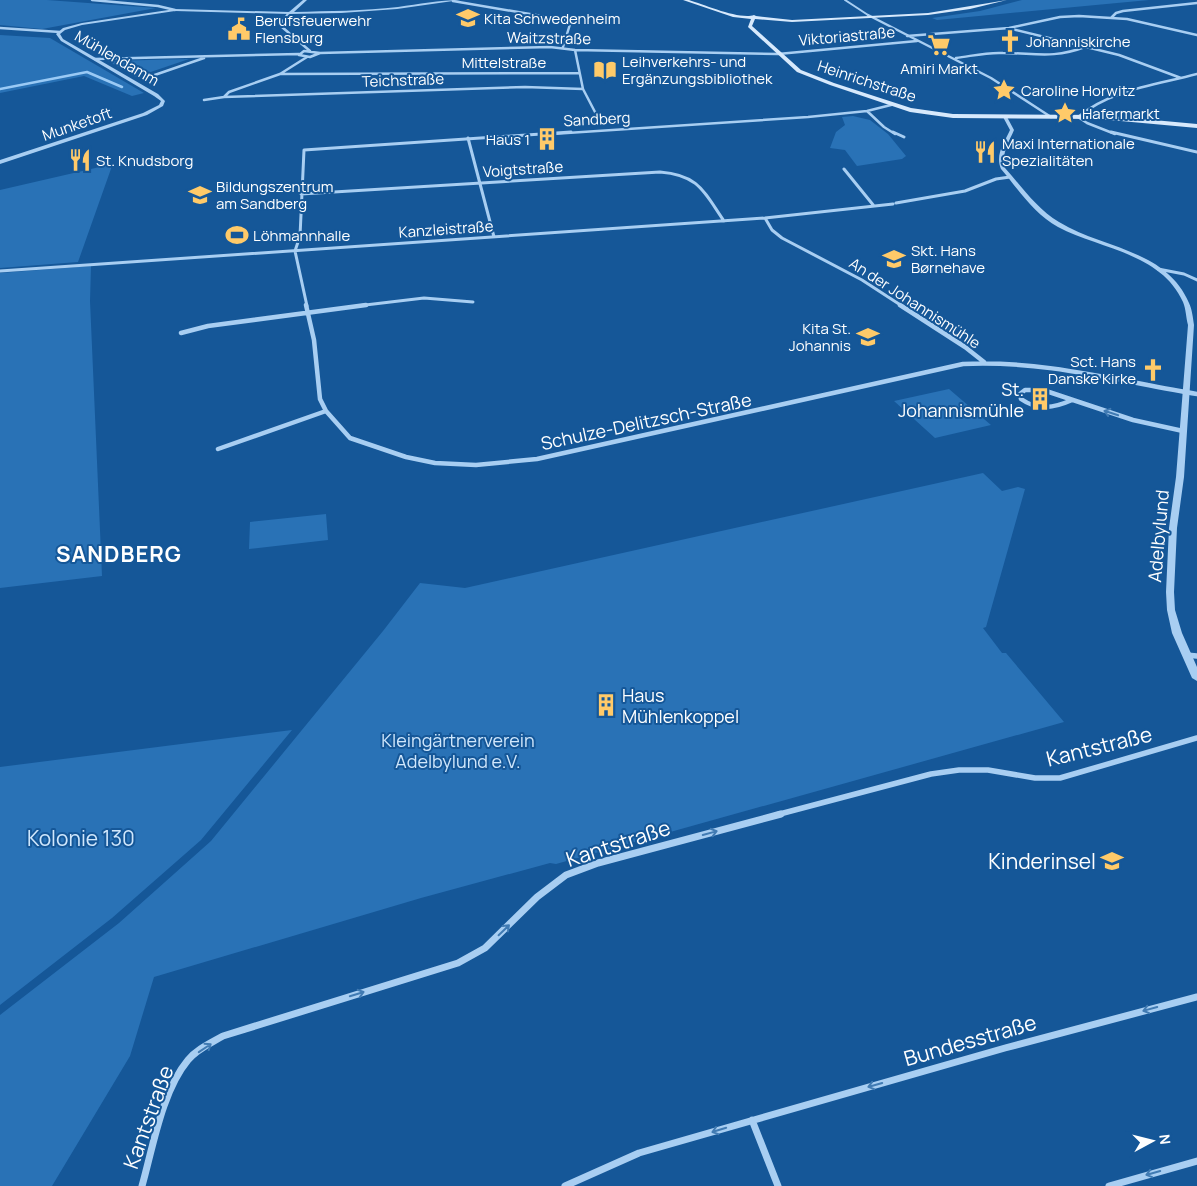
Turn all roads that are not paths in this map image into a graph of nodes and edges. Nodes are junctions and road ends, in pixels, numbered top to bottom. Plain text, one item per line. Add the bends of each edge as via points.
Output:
1 (92, 0) edge
2 (305, 0) edge
3 (458, 0) edge
4 (685, 0) edge
5 (697, 0) edge
6 (845, 0) edge
7 (986, 0) edge
8 (1005, 0) edge
9 (453, 1) edge
10 (1197, 4) edge
11 (175, 10) junction
12 (289, 13) junction
13 (870, 16) junction
14 (1112, 17) junction
15 (753, 18) junction
16 (0, 28) edge
17 (1009, 28) junction
18 (60, 32) junction
19 (1197, 35) edge
20 (907, 36) junction
21 (917, 41) junction
22 (1086, 46) junction
23 (563, 47) junction
24 (575, 50) junction
25 (310, 51) junction
26 (320, 53) junction
27 (299, 54) junction
28 (778, 54) junction
29 (210, 56) junction
30 (307, 57) junction
31 (955, 58) junction
32 (95, 59) junction
33 (579, 73) junction
34 (280, 74) junction
35 (1197, 74) edge
36 (142, 78) dead end
37 (1182, 78) junction
38 (583, 89) junction
39 (224, 97) junction
40 (204, 100) dead end
41 (891, 105) junction
42 (161, 106) joint
43 (867, 111) junction
44 (595, 112) dead end
45 (1005, 117) junction
46 (1051, 117) junction
47 (1078, 117) junction
48 (1197, 126) edge
49 (904, 137) dead end
50 (468, 138) junction
51 (304, 150) joint
52 (1197, 152) edge
53 (0, 162) edge
54 (844, 170) dead end
55 (1010, 177) junction
56 (481, 183) junction
57 (301, 194) junction
58 (874, 206) junction
59 (765, 218) junction
60 (724, 221) junction
61 (494, 237) junction
62 (295, 251) junction
63 (1158, 268) junction
64 (0, 271) edge
65 (1197, 280) edge
66 (473, 302) dead end
67 (308, 312) junction
68 (181, 333) dead end
69 (984, 362) junction
70 (1186, 392) junction
71 (1197, 394) edge
72 (1072, 400) junction
73 (326, 411) junction
74 (1183, 431) junction
75 (218, 449) dead end
76 (1186, 655) junction
77 (1197, 656) edge
78 (1197, 678) edge
79 (1197, 738) edge
80 (1197, 997) edge
81 (752, 1120) junction
82 (1197, 1160) edge
83 (142, 1186) edge
84 (565, 1186) edge
85 (778, 1186) edge
86 (1109, 1186) edge

1 - 11 street
2 - 12 street
3 - 9 street
4 - 15 main road via 719,12
5 - 15 main road
6 - 13 street
7 - 13 main road via 938,10
8 - 13 main road via 958,10
9 - 12 street via 373,10
9 - 23 street via 571,21
10 - 14 street via 1122,12
11 - 12 street
11 - 18 street via 82,24
12 - 25 street via 282,26
13 - 15 main road
13 - 15 main road via 792,21
13 - 20 street
14 - 17 street via 1067,17
14 - 19 street
15 - 28 main road, Heinrichstraße via 750,26
16 - 18 street, Mühlendamm
17 - 20 street
17 - 22 street
18 - 32 street, Mühlendamm via 58,36 62,40
20 - 21 street
21 - 28 street, Viktoriastraße
21 - 31 street
22 - 31 street via 1051,56 1009,53
22 - 37 street via 1133,59
23 - 24 street, Waitzstraße
23 - 26 street, Waitzstraße
24 - 28 street, Waitzstraße
24 - 33 street
25 - 26 street
25 - 27 street
26 - 30 street
27 - 29 street
27 - 30 street
28 - 41 main road, Heinrichstraße via 811,77
29 - 32 street
29 - 36 street
30 - 34 street
31 - 46 street
32 - 42 street, Mühlendamm via 156,95 163,102
33 - 34 street, Mittelstraße
33 - 38 street
34 - 39 street via 229,92
35 - 37 street
37 - 47 street via 1110,98
38 - 39 street, Teichstraße via 525,87
38 - 44 street
39 - 40 street
41 - 43 street, Sandberg
41 - 45 main road, Heinrichstraße via 930,114
42 - 53 street, Munketoft via 146,114
43 - 49 street via 886,129
43 - 50 street, Sandberg
45 - 46 main road, Heinrichstraße
45 - 55 street via 1012,130 1000,163
46 - 47 main road, Heinrichstraße
47 - 48 main road, Heinrichstraße
47 - 52 street via 1097,128
50 - 51 street, Sandberg
50 - 56 street
51 - 57 street, Schulze-Delitzsch-Straße
54 - 58 street
55 - 58 street, Kanzleistraße via 965,191
55 - 63 street via 1039,209 1060,225
56 - 57 street, Voigtstraße
56 - 60 street, Voigtstraße via 650,172 678,174 699,185
56 - 61 street
57 - 62 street, Schulze-Delitzsch-Straße via 300,236
58 - 59 street, Kanzleistraße
59 - 60 street, Kanzleistraße
59 - 69 street, An der Johannismühle via 782,238 862,280
60 - 61 street, Kanzleistraße
61 - 62 street, Kanzleistraße
62 - 64 street, Kanzleistraße
62 - 67 street, Schulze-Delitzsch-Straße
63 - 65 street
63 - 70 street, Adelbylund via 1175,284 1186,303 1191,324
66 - 67 street via 412,298
67 - 68 street via 208,326
67 - 73 street, Schulze-Delitzsch-Straße via 320,399
69 - 70 street, An der Johannismühle via 1048,366
69 - 73 street, Schulze-Delitzsch-Straße via 963,364 565,454 476,465 406,458 350,438
70 - 71 street, An der Johannismühle
70 - 74 street, Adelbylund
72 - 72 street via 1043,390 1025,390 1020,394 1021,399 1035,408 1057,407
74 -> 72 street via 1133,420
73 - 75 street
74 - 76 street, Adelbylund via 1170,592 1171,610
76 - 77 street
76 - 78 street, Adelbylund
83 -> 79 street, Kantstraße via 175,1083 190,1058 223,1036 458,962 485,948 537,897 566,875 598,863 931,774 988,770 1035,778 1060,778
80 -> 81 street, Bundesstraße
81 -> 84 street, Bundesstraße via 639,1153
81 - 85 street
82 -> 86 street

